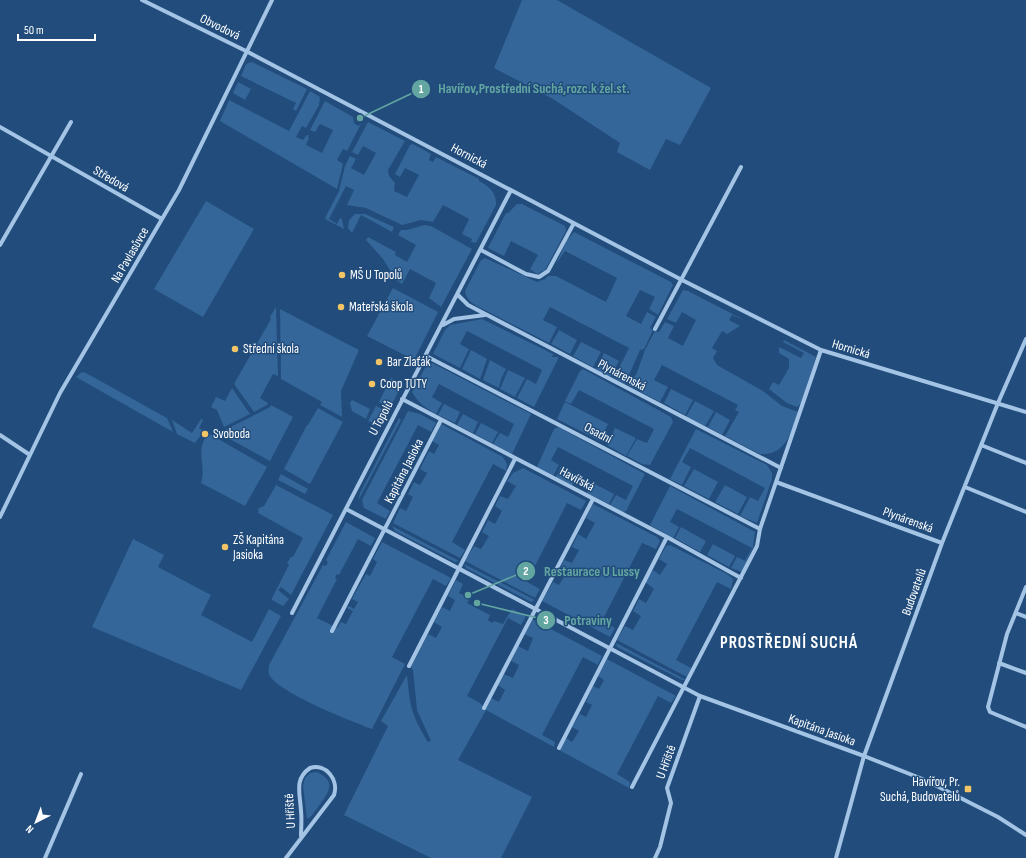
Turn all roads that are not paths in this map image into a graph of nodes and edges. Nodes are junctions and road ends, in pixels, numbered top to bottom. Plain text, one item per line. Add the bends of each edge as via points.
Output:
1 (142, 0) edge
2 (272, 0) edge
3 (246, 50) junction
4 (71, 122) dead end
5 (0, 127) edge
6 (50, 156) junction
7 (742, 168) dead end
8 (511, 190) junction
9 (162, 219) junction
10 (574, 223) junction
11 (0, 245) edge
12 (481, 250) junction
13 (682, 280) junction
14 (458, 295) junction
15 (485, 315) junction
16 (442, 325) junction
17 (655, 329) dead end
18 (1026, 338) edge
19 (821, 350) junction
20 (426, 356) junction
21 (402, 399) junction
22 (998, 403) junction
23 (1026, 412) edge
24 (441, 420) junction
25 (0, 435) edge
26 (981, 445) junction
27 (30, 455) junction
28 (515, 458) junction
29 (1026, 462) edge
30 (781, 468) junction
31 (776, 482) junction
32 (964, 487) junction
33 (593, 499) junction
34 (346, 509) junction
35 (1026, 512) edge
36 (0, 517) edge
37 (760, 529) junction
38 (384, 531) junction
39 (667, 538) junction
40 (942, 543) junction
41 (459, 569) junction
42 (741, 578) junction
43 (1026, 587) edge
44 (535, 609) junction
45 (292, 613) dead end
46 (1016, 613) junction
47 (1026, 617) edge
48 (332, 631) dead end
49 (610, 648) junction
50 (999, 663) junction
51 (409, 666) dead end
52 (1026, 673) edge
53 (685, 687) junction
54 (700, 696) junction
55 (484, 708) dead end
56 (1026, 726) edge
57 (559, 748) dead end
58 (864, 756) junction
59 (81, 774) dead end
60 (632, 787) dead end
61 (1026, 835) edge
62 (301, 836) junction
63 (45, 858) edge
64 (286, 858) edge
65 (655, 858) edge
66 (836, 858) edge

1 - 3 street, Obvodová
2 - 3 street, Na Pavlasůvce
3 - 8 street, Hornická
3 - 9 street, Na Pavlasůvce via 179,190
4 - 6 street
5 - 6 street, Středová
6 - 9 street, Středová
6 - 11 street
7 - 13 street
8 - 10 street, Hornická
8 - 12 street, U Topolů
9 - 27 street, Na Pavlasůvce via 60,393
10 - 12 street via 548,271 539,277 526,274
10 - 13 street, Hornická
12 - 14 street, U Topolů
13 - 17 street
13 - 19 street, Hornická
14 - 15 street, Plynárenská via 468,305
14 - 16 street, U Topolů
15 - 16 street via 454,319
15 - 30 street, Plynárenská
16 - 20 street, U Topolů
18 - 22 street, Budovatelů
19 - 22 street, Hornická
19 - 30 street
20 - 21 street, U Topolů
20 - 37 street, Osadní
21 - 24 street, Havířská
21 - 34 street, U Topolů
22 - 23 street, Hornická
22 - 26 street, Budovatelů
24 - 28 street, Havířská
24 - 38 street, Kapitána Jasioka
25 - 27 street
26 - 29 street
26 - 32 street, Budovatelů
27 - 36 street, Na Pavlasůvce
28 - 33 street, Havířská
28 - 41 street
30 - 31 street
31 - 37 street
31 - 40 street, Plynárenská
32 - 35 street
32 - 40 street, Budovatelů
33 - 39 street, Havířská
33 - 44 street
34 - 38 street, Kapitána Jasioka
34 - 45 street, U Topolů
37 - 42 street via 757,546
38 - 41 street, Kapitána Jasioka
38 - 48 street, Kapitána Jasioka
39 - 42 street, Havířská
39 - 49 street
40 - 58 street, Budovatelů
41 - 44 street, Kapitána Jasioka
41 - 51 street
42 - 53 street
43 - 46 street
44 - 49 street, Kapitána Jasioka
44 - 55 street
46 - 47 street
46 - 50 street
49 - 53 street, Kapitána Jasioka
49 - 57 street
50 - 52 street
50 - 56 street via 988,710
53 - 54 street, Kapitána Jasioka
53 - 60 street
54 - 58 street, Kapitána Jasioka
54 - 65 street, U Hřiště via 667,788 671,803
58 - 61 street, Kapitána Jasioka via 931,783 998,817
58 - 66 street, Budovatelů
59 - 63 street
62 - 62 street, U Hřiště via 334,795 336,788 332,775 321,768 310,768 298,782 302,812
62 - 64 street, U Hřiště

